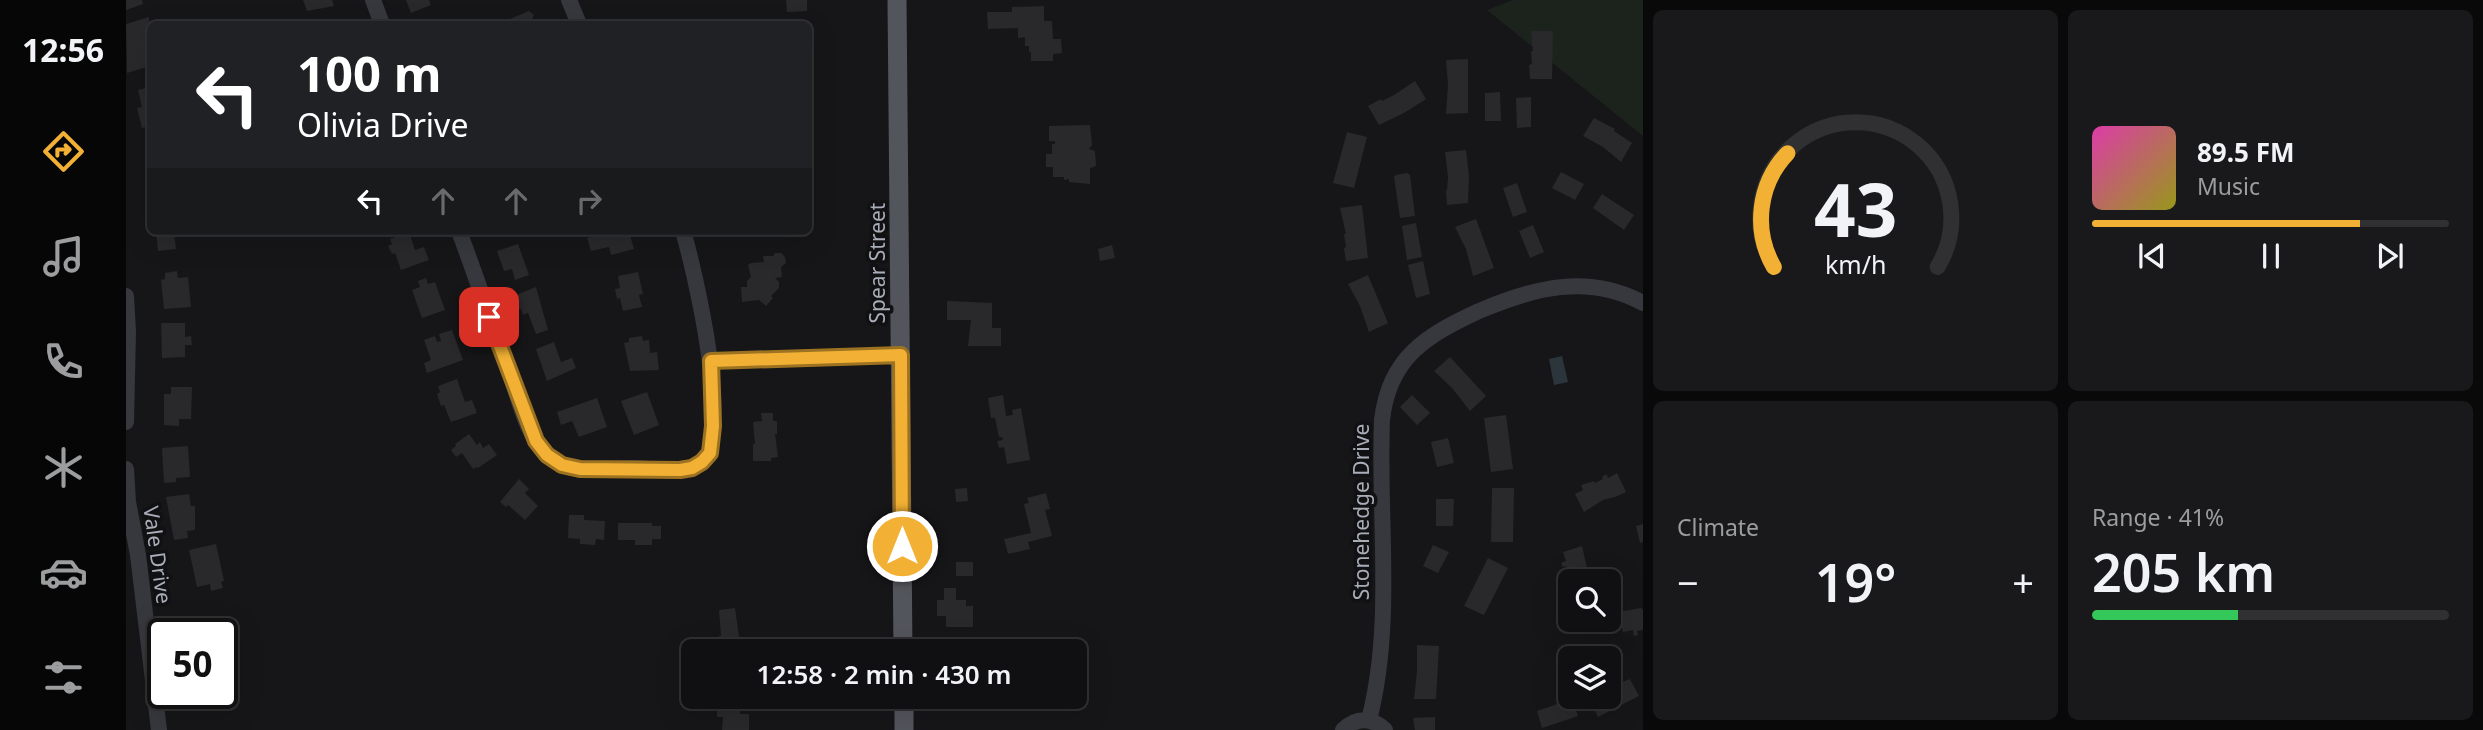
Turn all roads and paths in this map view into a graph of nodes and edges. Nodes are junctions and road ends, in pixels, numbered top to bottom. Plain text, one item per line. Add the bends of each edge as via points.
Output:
1 (373, 0) edge
2 (569, 0) edge
3 (897, 0) edge
4 (381, 21) edge
5 (578, 21) edge
6 (460, 235) edge
7 (684, 235) edge
8 (126, 296) edge
9 (1643, 303) edge
10 (901, 355) junction
11 (711, 361) junction
12 (126, 422) edge
13 (126, 469) edge
14 (903, 639) edge
15 (904, 709) edge
16 (1369, 720) junction
17 (159, 730) edge
18 (904, 730) edge
19 (1343, 730) edge
20 (1385, 730) edge

1 - 4 street
2 - 5 street
3 - 10 main road, Spear Street
6 - 11 street via 536,441 562,465 680,470 702,462 710,453 713,426
7 - 11 street
8 - 12 street
9 - 16 street, Stonehedge Drive via 1618,291 1584,285 1532,291 1436,332 1398,369 1382,420 1383,644
10 - 11 street
10 - 14 main road, Spear Street
13 - 17 street, Vale Drive
15 - 18 main road
16 - 19 street via 1352,722
16 - 20 street

